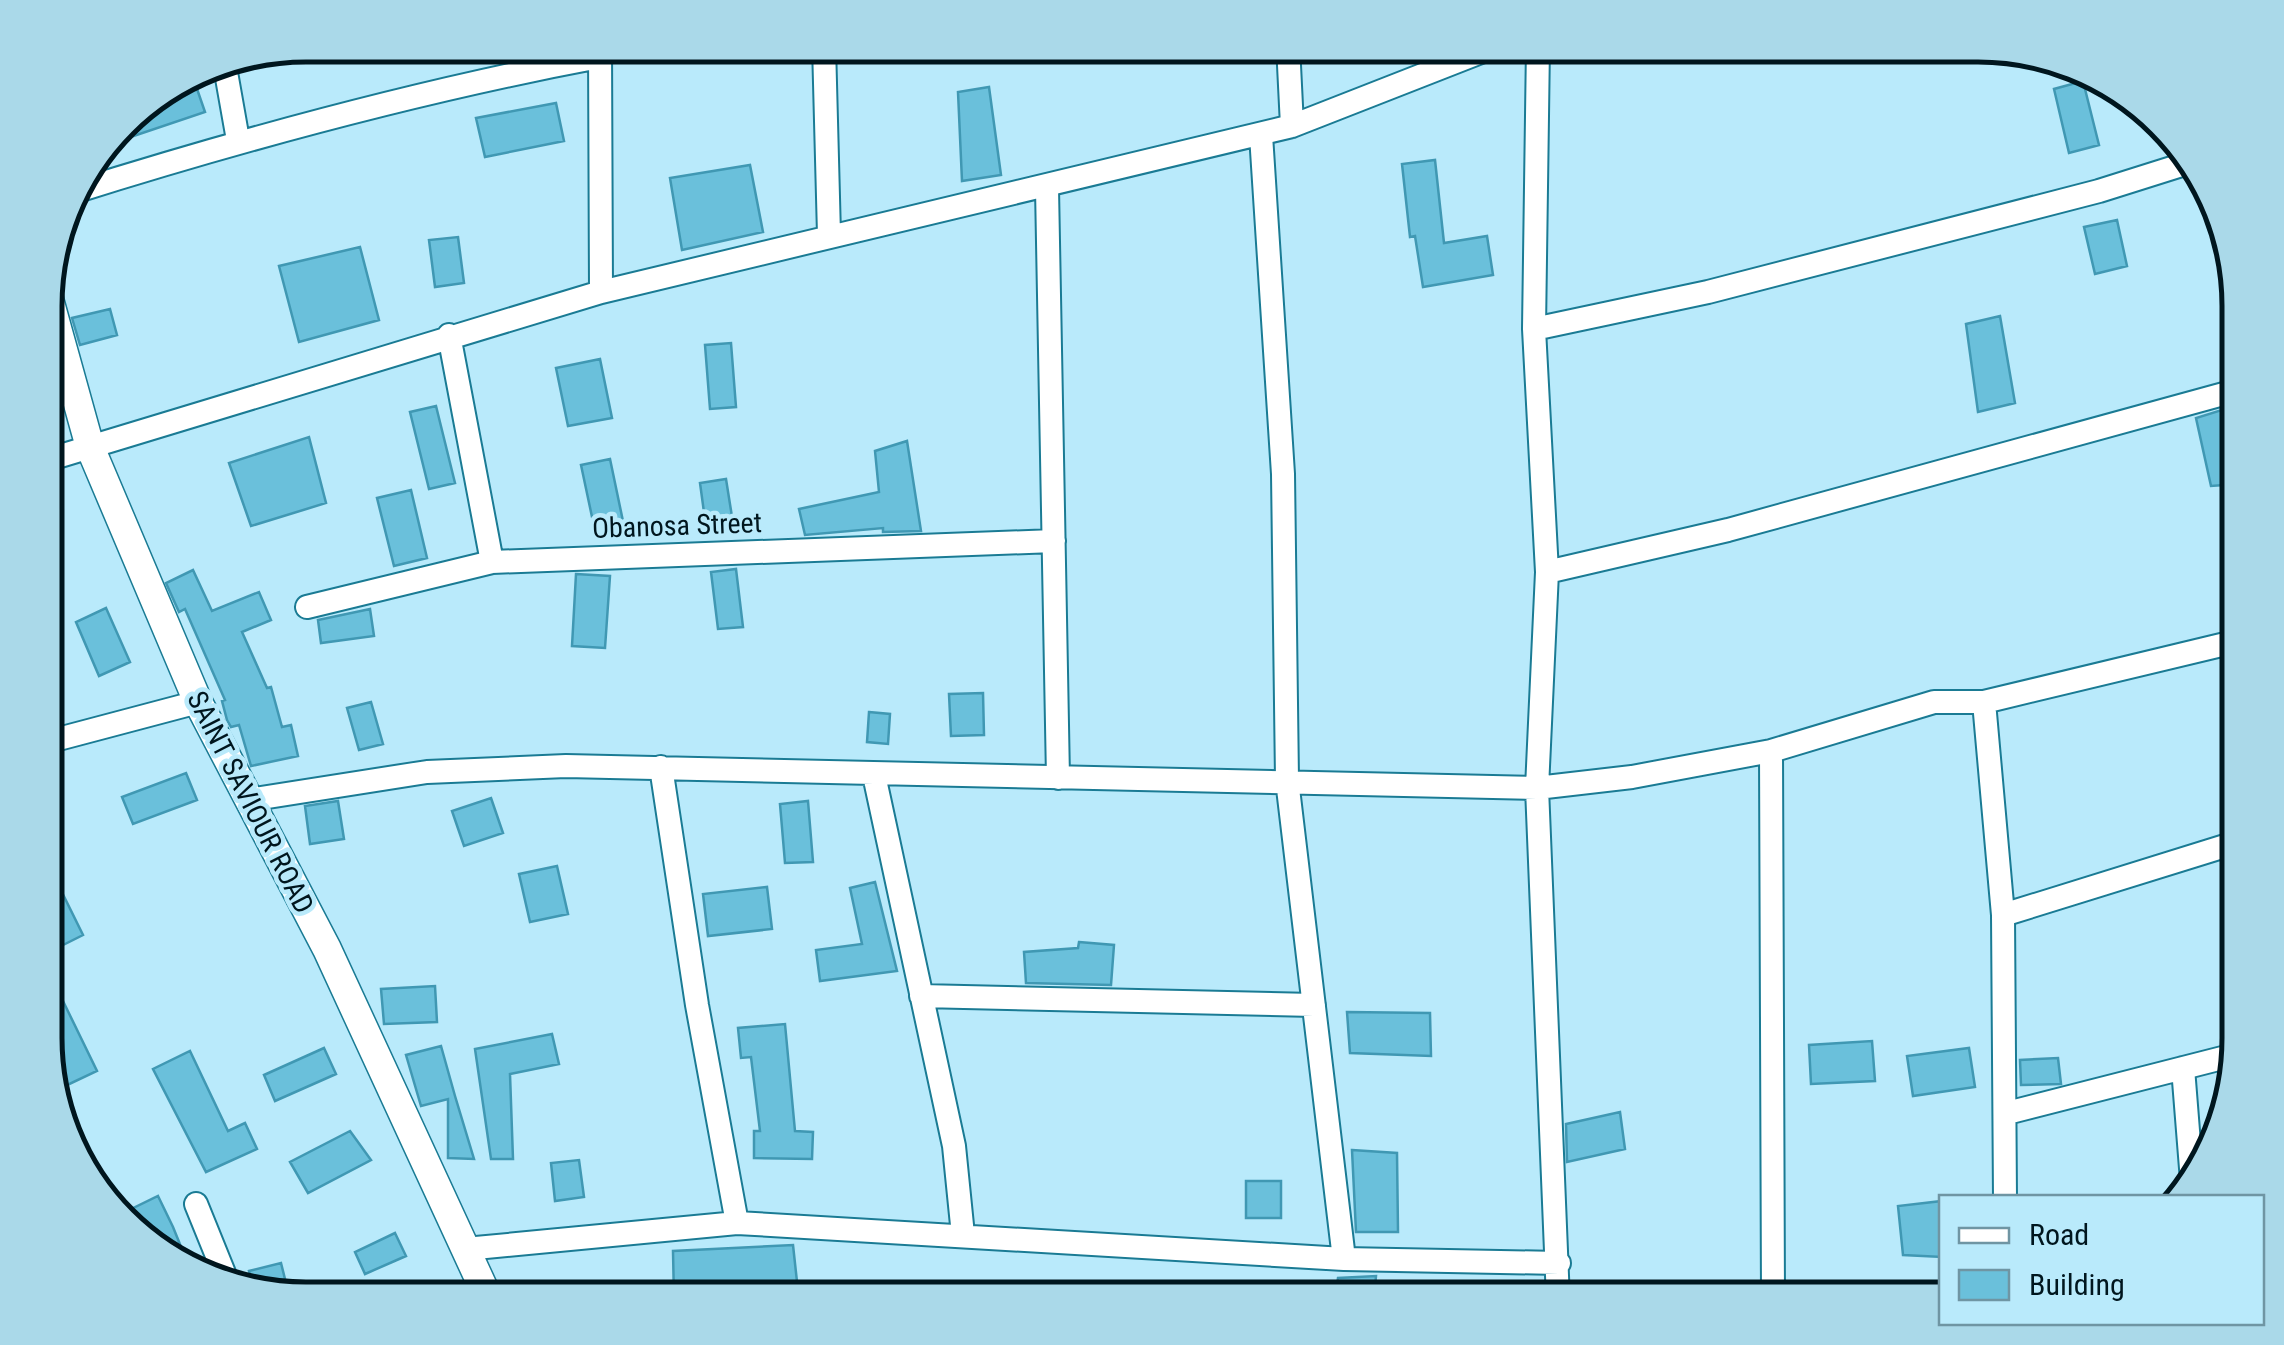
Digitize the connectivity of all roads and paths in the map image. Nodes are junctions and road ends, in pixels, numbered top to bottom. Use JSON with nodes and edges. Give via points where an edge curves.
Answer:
{"nodes":[{"id":1,"x":1289,"y":62,"type":"edge"},
{"id":2,"x":1455,"y":62,"type":"edge"},
{"id":3,"x":1538,"y":62,"type":"edge"},
{"id":4,"x":546,"y":63,"type":"edge"},
{"id":5,"x":599,"y":63,"type":"edge"},
{"id":6,"x":824,"y":63,"type":"edge"},
{"id":7,"x":227,"y":76,"type":"edge"},
{"id":8,"x":1292,"y":126,"type":"junction"},
{"id":9,"x":1260,"y":135,"type":"junction"},
{"id":10,"x":238,"y":140,"type":"junction"},
{"id":11,"x":2177,"y":167,"type":"edge"},
{"id":12,"x":94,"y":186,"type":"edge"},
{"id":13,"x":1047,"y":188,"type":"junction"},
{"id":14,"x":828,"y":236,"type":"junction"},
{"id":15,"x":601,"y":292,"type":"junction"},
{"id":16,"x":1534,"y":329,"type":"junction"},
{"id":17,"x":449,"y":336,"type":"junction"},
{"id":18,"x":62,"y":346,"type":"edge"},
{"id":19,"x":2221,"y":395,"type":"edge"},
{"id":20,"x":90,"y":447,"type":"junction"},
{"id":21,"x":62,"y":455,"type":"edge"},
{"id":22,"x":1054,"y":542,"type":"junction"},
{"id":23,"x":492,"y":562,"type":"junction"},
{"id":24,"x":1547,"y":572,"type":"junction"},
{"id":25,"x":307,"y":607,"type":"dead end"},
{"id":26,"x":2221,"y":644,"type":"edge"},
{"id":27,"x":198,"y":702,"type":"junction"},
{"id":28,"x":1984,"y":702,"type":"junction"},
{"id":29,"x":62,"y":738,"type":"edge"},
{"id":30,"x":1771,"y":751,"type":"junction"},
{"id":31,"x":661,"y":767,"type":"junction"},
{"id":32,"x":874,"y":775,"type":"junction"},
{"id":33,"x":1058,"y":778,"type":"junction"},
{"id":34,"x":1287,"y":780,"type":"junction"},
{"id":35,"x":1536,"y":788,"type":"junction"},
{"id":36,"x":248,"y":800,"type":"junction"},
{"id":37,"x":2221,"y":847,"type":"edge"},
{"id":38,"x":2004,"y":915,"type":"junction"},
{"id":39,"x":921,"y":996,"type":"junction"},
{"id":40,"x":1314,"y":1005,"type":"junction"},
{"id":41,"x":2220,"y":1058,"type":"edge"},
{"id":42,"x":2183,"y":1068,"type":"junction"},
{"id":43,"x":2006,"y":1113,"type":"junction"},
{"id":44,"x":2190,"y":1158,"type":"edge"},
{"id":45,"x":2005,"y":1195,"type":"edge"},
{"id":46,"x":196,"y":1204,"type":"dead end"},
{"id":47,"x":737,"y":1223,"type":"junction"},
{"id":48,"x":963,"y":1235,"type":"junction"},
{"id":49,"x":464,"y":1249,"type":"junction"},
{"id":50,"x":1344,"y":1259,"type":"junction"},
{"id":51,"x":1559,"y":1262,"type":"junction"},
{"id":52,"x":221,"y":1267,"type":"edge"},
{"id":53,"x":480,"y":1282,"type":"edge"},
{"id":54,"x":1558,"y":1282,"type":"edge"},
{"id":55,"x":1774,"y":1282,"type":"edge"}],
"edges":[{"from":1,"to":8,"type":"street"},
{"from":2,"to":8,"type":"street"},
{"from":3,"to":16,"type":"street"},
{"from":4,"to":10,"type":"street"},
{"from":5,"to":15,"type":"street"},
{"from":6,"to":14,"type":"street"},
{"from":7,"to":10,"type":"street"},
{"from":8,"to":9,"type":"street"},
{"from":9,"to":13,"type":"street"},
{"from":9,"to":34,"type":"street","via":[[1284,474]]},
{"from":10,"to":12,"type":"street"},
{"from":11,"to":16,"type":"street","via":[[1708,292]]},
{"from":13,"to":14,"type":"street"},
{"from":13,"to":22,"type":"street"},
{"from":14,"to":15,"type":"street"},
{"from":15,"to":17,"type":"street"},
{"from":16,"to":24,"type":"street"},
{"from":17,"to":20,"type":"street"},
{"from":17,"to":23,"type":"street"},
{"from":18,"to":20,"type":"street","name":"SAINT SAVIOUR ROAD"},
{"from":19,"to":24,"type":"street","via":[[1728,530]]},
{"from":20,"to":21,"type":"street"},
{"from":20,"to":27,"type":"street","name":"SAINT SAVIOUR ROAD"},
{"from":22,"to":23,"type":"street","name":"Obanosa Street"},
{"from":22,"to":33,"type":"street"},
{"from":23,"to":25,"type":"street","name":"Obanosa Street"},
{"from":24,"to":35,"type":"street"},
{"from":26,"to":28,"type":"street"},
{"from":27,"to":29,"type":"street"},
{"from":27,"to":36,"type":"street","name":"SAINT SAVIOUR ROAD"},
{"from":28,"to":30,"type":"street","via":[[1934,702]]},
{"from":28,"to":38,"type":"street"},
{"from":30,"to":35,"type":"street","via":[[1632,778]]},
{"from":30,"to":55,"type":"street"},
{"from":31,"to":32,"type":"street"},
{"from":31,"to":36,"type":"street","via":[[427,772]]},
{"from":31,"to":47,"type":"street"},
{"from":32,"to":33,"type":"street"},
{"from":32,"to":39,"type":"street"},
{"from":33,"to":34,"type":"street"},
{"from":34,"to":35,"type":"street"},
{"from":34,"to":40,"type":"street"},
{"from":35,"to":51,"type":"street"},
{"from":36,"to":49,"type":"street","name":"SAINT SAVIOUR ROAD","via":[[327,949]]},
{"from":37,"to":38,"type":"street"},
{"from":38,"to":43,"type":"street"},
{"from":39,"to":40,"type":"street"},
{"from":39,"to":48,"type":"street","via":[[954,1146]]},
{"from":40,"to":50,"type":"street"},
{"from":41,"to":42,"type":"street"},
{"from":42,"to":43,"type":"street"},
{"from":42,"to":44,"type":"street"},
{"from":43,"to":45,"type":"street"},
{"from":46,"to":52,"type":"street"},
{"from":47,"to":48,"type":"street"},
{"from":47,"to":49,"type":"street"},
{"from":48,"to":50,"type":"street"},
{"from":49,"to":53,"type":"street","name":"SAINT SAVIOUR ROAD"},
{"from":50,"to":51,"type":"street"},
{"from":51,"to":54,"type":"street"}]}
